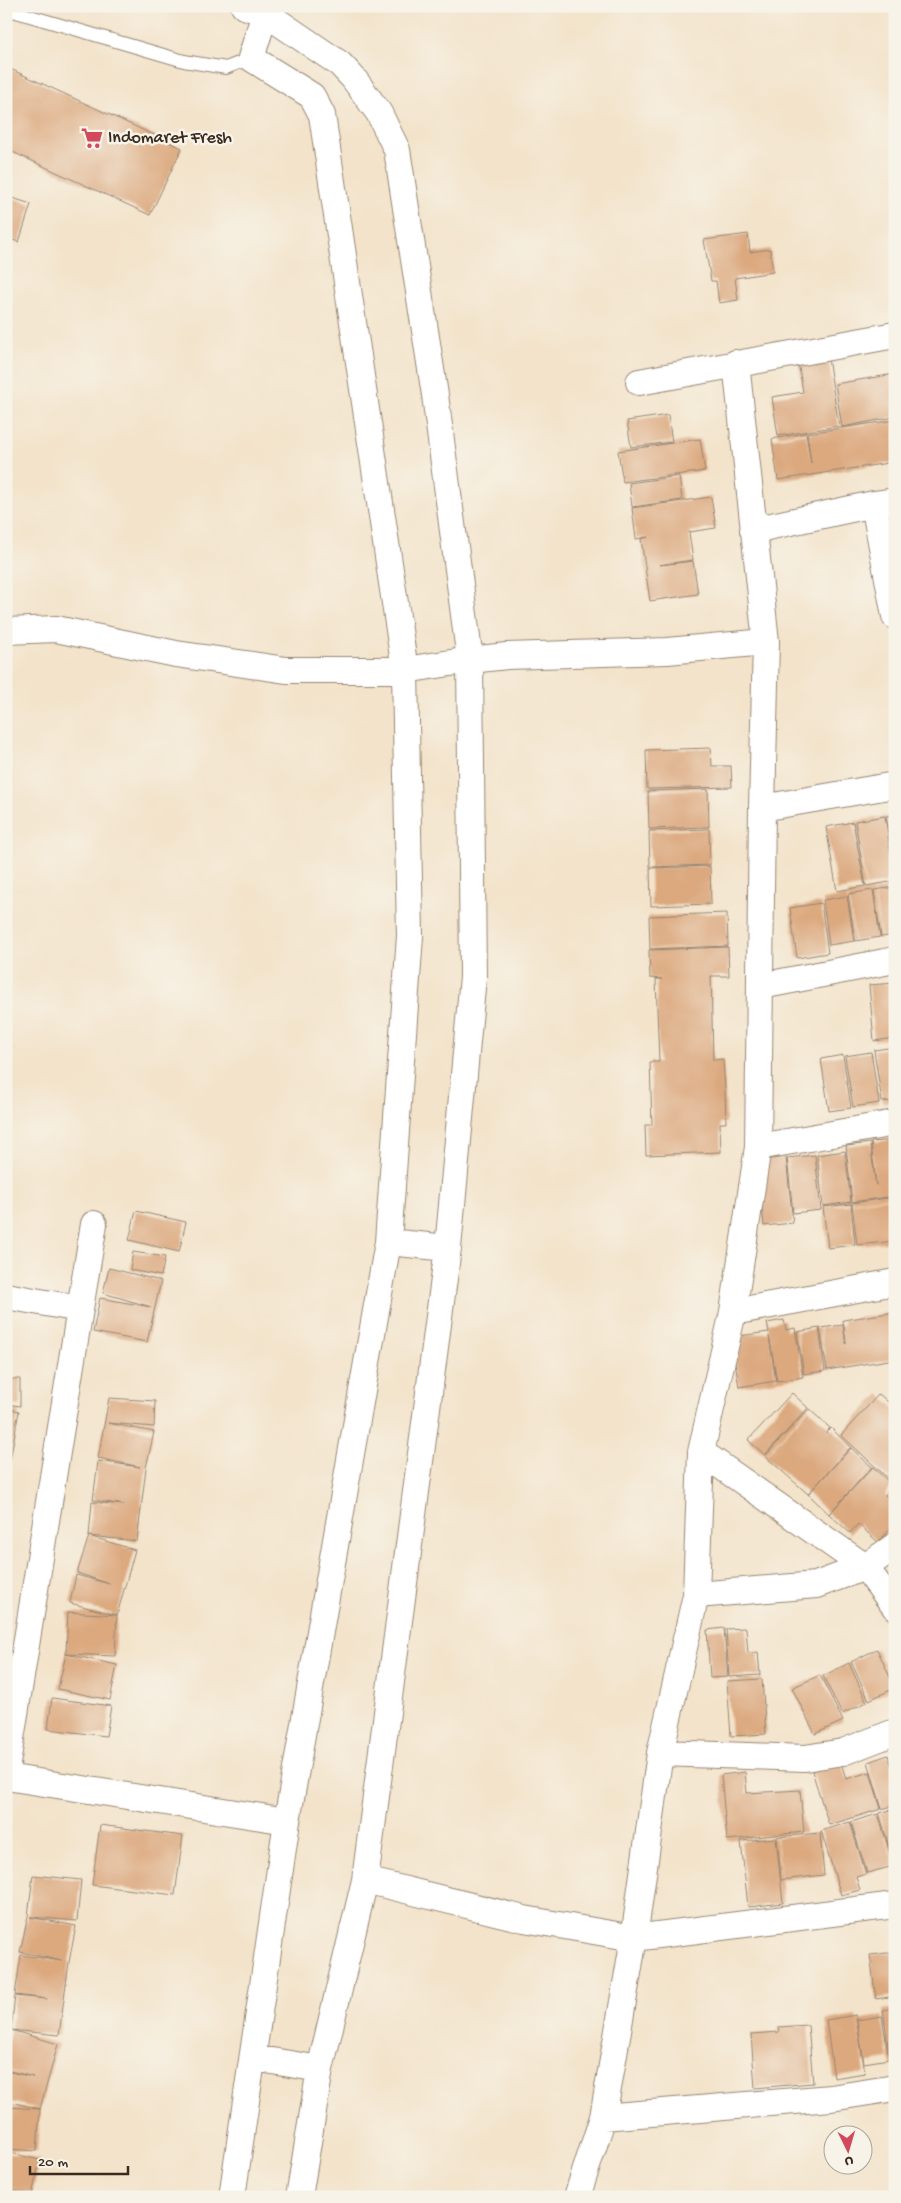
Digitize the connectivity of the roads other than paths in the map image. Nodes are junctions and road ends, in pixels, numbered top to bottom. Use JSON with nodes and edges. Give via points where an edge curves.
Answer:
{"nodes":[{"id":1,"x":259,"y":8,"type":"edge"},
{"id":2,"x":6,"y":9,"type":"edge"},
{"id":3,"x":251,"y":58,"type":"junction"},
{"id":4,"x":895,"y":335,"type":"edge"},
{"id":5,"x":736,"y":363,"type":"junction"},
{"id":6,"x":639,"y":382,"type":"dead end"},
{"id":7,"x":884,"y":502,"type":"edge"},
{"id":8,"x":753,"y":530,"type":"junction"},
{"id":9,"x":895,"y":616,"type":"edge"},
{"id":10,"x":6,"y":631,"type":"edge"},
{"id":11,"x":766,"y":642,"type":"junction"},
{"id":12,"x":470,"y":660,"type":"junction"},
{"id":13,"x":405,"y":670,"type":"junction"},
{"id":14,"x":895,"y":785,"type":"edge"},
{"id":15,"x":762,"y":808,"type":"junction"},
{"id":16,"x":895,"y":960,"type":"edge"},
{"id":17,"x":760,"y":986,"type":"junction"},
{"id":18,"x":895,"y":1124,"type":"edge"},
{"id":19,"x":758,"y":1147,"type":"junction"},
{"id":20,"x":94,"y":1224,"type":"dead end"},
{"id":21,"x":388,"y":1242,"type":"junction"},
{"id":22,"x":448,"y":1248,"type":"junction"},
{"id":23,"x":895,"y":1282,"type":"edge"},
{"id":24,"x":6,"y":1296,"type":"edge"},
{"id":25,"x":80,"y":1309,"type":"junction"},
{"id":26,"x":733,"y":1312,"type":"junction"},
{"id":27,"x":702,"y":1452,"type":"junction"},
{"id":28,"x":895,"y":1546,"type":"edge"},
{"id":29,"x":865,"y":1567,"type":"junction"},
{"id":30,"x":696,"y":1595,"type":"junction"},
{"id":31,"x":895,"y":1607,"type":"edge"},
{"id":32,"x":895,"y":1732,"type":"edge"},
{"id":33,"x":660,"y":1753,"type":"junction"},
{"id":34,"x":6,"y":1770,"type":"edge"},
{"id":35,"x":6,"y":1777,"type":"edge"},
{"id":36,"x":287,"y":1821,"type":"junction"},
{"id":37,"x":365,"y":1880,"type":"junction"},
{"id":38,"x":895,"y":1905,"type":"edge"},
{"id":39,"x":634,"y":1938,"type":"junction"},
{"id":40,"x":254,"y":2058,"type":"junction"},
{"id":41,"x":320,"y":2069,"type":"junction"},
{"id":42,"x":895,"y":2088,"type":"edge"},
{"id":43,"x":603,"y":2117,"type":"junction"},
{"id":44,"x":232,"y":2197,"type":"edge"},
{"id":45,"x":299,"y":2197,"type":"edge"},
{"id":46,"x":577,"y":2197,"type":"edge"}],
"edges":[{"from":1,"to":3,"type":"street"},
{"from":1,"to":12,"type":"street","via":[[340,64],[379,113],[397,150],[435,395]]},
{"from":2,"to":3,"type":"lane","via":[[184,61],[226,68]]},
{"from":3,"to":13,"type":"street","via":[[312,96],[322,114]]},
{"from":4,"to":5,"type":"street"},
{"from":5,"to":6,"type":"street"},
{"from":5,"to":8,"type":"street"},
{"from":7,"to":8,"type":"street"},
{"from":7,"to":9,"type":"street"},
{"from":8,"to":11,"type":"street"},
{"from":10,"to":13,"type":"street","via":[[56,629],[176,654],[286,670]]},
{"from":11,"to":12,"type":"street"},
{"from":11,"to":15,"type":"street"},
{"from":12,"to":13,"type":"street"},
{"from":12,"to":22,"type":"street","via":[[473,976]]},
{"from":13,"to":21,"type":"street","via":[[410,936]]},
{"from":14,"to":15,"type":"street"},
{"from":15,"to":17,"type":"street"},
{"from":16,"to":17,"type":"street"},
{"from":17,"to":19,"type":"street"},
{"from":18,"to":19,"type":"street"},
{"from":19,"to":26,"type":"street"},
{"from":20,"to":25,"type":"street"},
{"from":21,"to":22,"type":"street"},
{"from":21,"to":36,"type":"street"},
{"from":22,"to":37,"type":"street"},
{"from":23,"to":26,"type":"street"},
{"from":24,"to":25,"type":"street"},
{"from":25,"to":34,"type":"street"},
{"from":26,"to":27,"type":"street"},
{"from":27,"to":29,"type":"street"},
{"from":27,"to":30,"type":"street"},
{"from":28,"to":29,"type":"street"},
{"from":29,"to":30,"type":"street","via":[[816,1585]]},
{"from":29,"to":31,"type":"street"},
{"from":30,"to":33,"type":"street"},
{"from":32,"to":33,"type":"street","via":[[843,1752],[805,1758]]},
{"from":33,"to":39,"type":"street"},
{"from":35,"to":36,"type":"street"},
{"from":36,"to":40,"type":"street"},
{"from":37,"to":39,"type":"street","via":[[524,1919]]},
{"from":37,"to":41,"type":"street"},
{"from":38,"to":39,"type":"street"},
{"from":39,"to":43,"type":"street"},
{"from":40,"to":41,"type":"street"},
{"from":40,"to":44,"type":"street"},
{"from":41,"to":45,"type":"street"},
{"from":42,"to":43,"type":"street","via":[[831,2098]]},
{"from":43,"to":46,"type":"street"}]}
